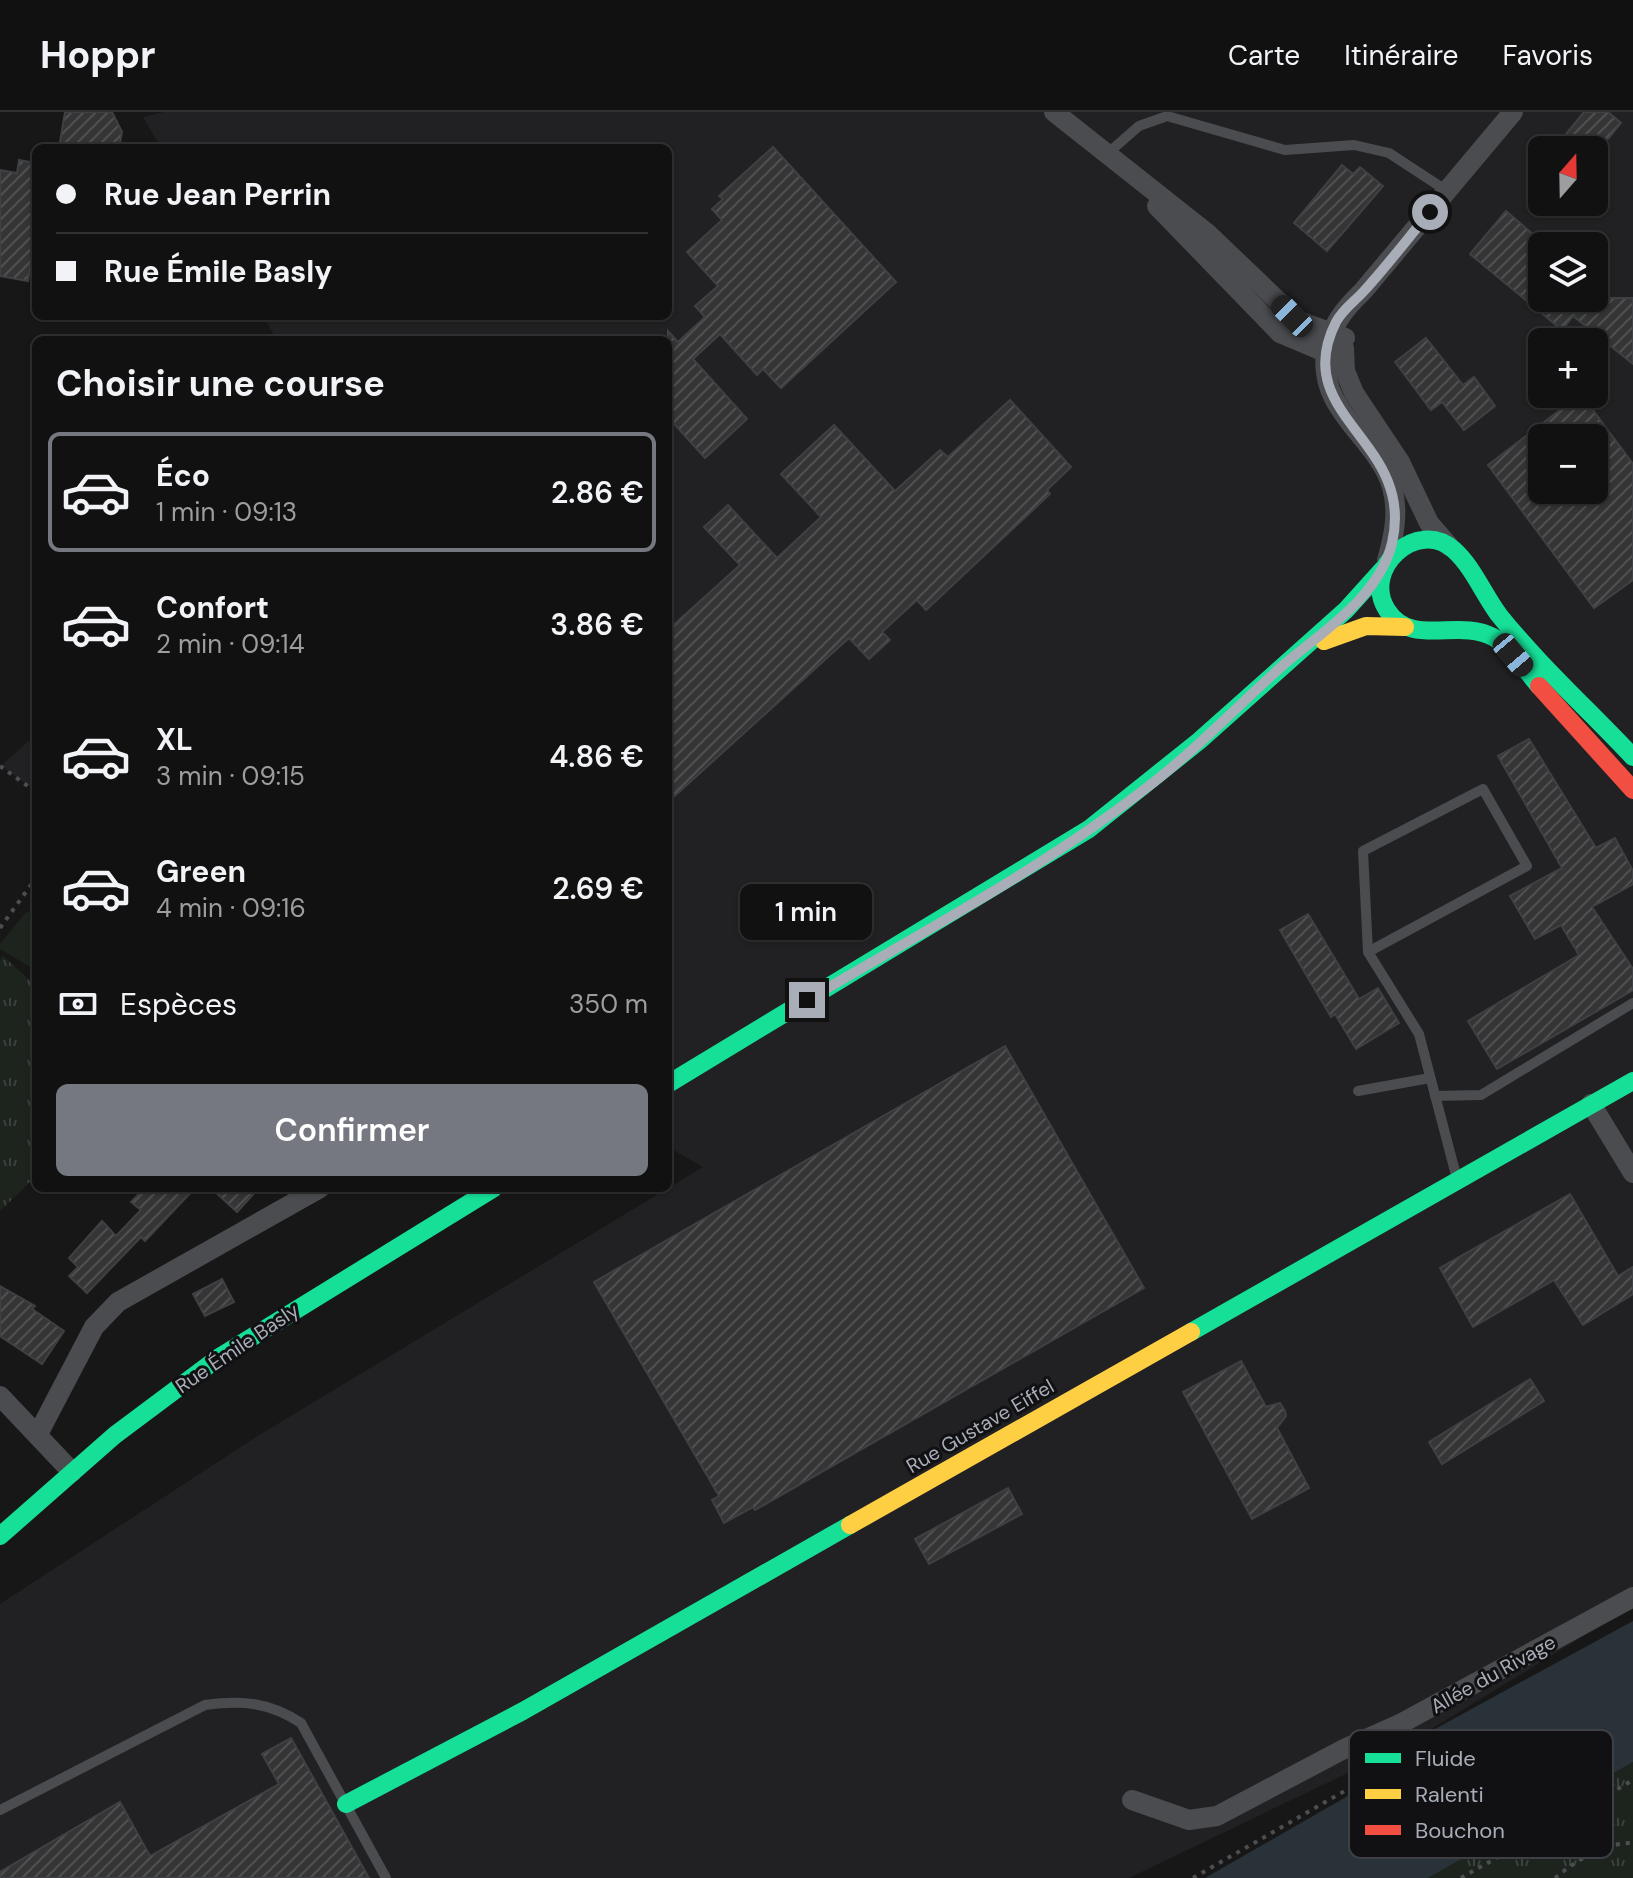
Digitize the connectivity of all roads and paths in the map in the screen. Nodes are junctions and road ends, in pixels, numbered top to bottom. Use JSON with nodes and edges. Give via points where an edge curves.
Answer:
{"nodes":[{"id":1,"x":1054,"y":112,"type":"edge"},
{"id":2,"x":1513,"y":112,"type":"edge"},
{"id":3,"x":1106,"y":156,"type":"junction"},
{"id":4,"x":1447,"y":191,"type":"junction"},
{"id":5,"x":1336,"y":347,"type":"junction"},
{"id":6,"x":1449,"y":546,"type":"junction"},
{"id":7,"x":1385,"y":564,"type":"junction"},
{"id":8,"x":1471,"y":577,"type":"junction"},
{"id":9,"x":1405,"y":627,"type":"junction"},
{"id":10,"x":1446,"y":627,"type":"junction"},
{"id":11,"x":1291,"y":658,"type":"junction"},
{"id":12,"x":1633,"y":757,"type":"edge"},
{"id":13,"x":0,"y":766,"type":"edge"},
{"id":14,"x":32,"y":789,"type":"edge"},
{"id":15,"x":1633,"y":790,"type":"edge"},
{"id":16,"x":32,"y":884,"type":"edge"},
{"id":17,"x":0,"y":928,"type":"edge"},
{"id":18,"x":1368,"y":952,"type":"junction"},
{"id":19,"x":1633,"y":1003,"type":"edge"},
{"id":20,"x":1430,"y":1078,"type":"junction"},
{"id":21,"x":1633,"y":1081,"type":"edge"},
{"id":22,"x":672,"y":1082,"type":"edge"},
{"id":23,"x":1358,"y":1091,"type":"dead end"},
{"id":24,"x":1435,"y":1096,"type":"junction"},
{"id":25,"x":1591,"y":1104,"type":"junction"},
{"id":26,"x":1633,"y":1173,"type":"edge"},
{"id":27,"x":1458,"y":1180,"type":"junction"},
{"id":28,"x":313,"y":1192,"type":"edge"},
{"id":29,"x":487,"y":1192,"type":"edge"},
{"id":30,"x":0,"y":1396,"type":"edge"},
{"id":31,"x":38,"y":1434,"type":"junction"},
{"id":32,"x":72,"y":1472,"type":"junction"},
{"id":33,"x":0,"y":1536,"type":"edge"},
{"id":34,"x":1633,"y":1597,"type":"edge"},
{"id":35,"x":1400,"y":1724,"type":"junction"},
{"id":36,"x":1387,"y":1730,"type":"edge"},
{"id":37,"x":1397,"y":1730,"type":"edge"},
{"id":38,"x":1349,"y":1747,"type":"edge"},
{"id":39,"x":1633,"y":1780,"type":"edge"},
{"id":40,"x":1349,"y":1788,"type":"edge"},
{"id":41,"x":1613,"y":1791,"type":"edge"},
{"id":42,"x":1132,"y":1800,"type":"dead end"},
{"id":43,"x":346,"y":1804,"type":"junction"},
{"id":44,"x":0,"y":1810,"type":"edge"},
{"id":45,"x":1633,"y":1843,"type":"edge"},
{"id":46,"x":1613,"y":1846,"type":"edge"},
{"id":47,"x":1496,"y":1858,"type":"edge"},
{"id":48,"x":1579,"y":1858,"type":"edge"},
{"id":49,"x":386,"y":1878,"type":"edge"},
{"id":50,"x":1193,"y":1878,"type":"edge"},
{"id":51,"x":1461,"y":1878,"type":"edge"},
{"id":52,"x":1555,"y":1878,"type":"edge"}],
"edges":[{"from":1,"to":3,"type":"street"},
{"from":2,"to":4,"type":"street"},
{"from":3,"to":4,"type":"lane","via":[[1139,126],[1167,116],[1285,150],[1354,145],[1389,153]]},
{"from":3,"to":5,"type":"street","via":[[1207,233],[1292,316]]},
{"from":4,"to":5,"type":"street","via":[[1363,291]]},
{"from":5,"to":6,"type":"street","via":[[1354,393],[1400,462],[1429,523]]},
{"from":5,"to":7,"type":"street","via":[[1326,379],[1333,399],[1380,461],[1392,488],[1395,525]]},
{"from":6,"to":7,"type":"street","via":[[1431,540],[1412,542]]},
{"from":6,"to":8,"type":"street"},
{"from":7,"to":9,"type":"street","via":[[1380,587],[1384,605]]},
{"from":7,"to":11,"type":"street","via":[[1349,609]]},
{"from":8,"to":10,"type":"street","via":[[1467,606]]},
{"from":8,"to":12,"type":"street","via":[[1500,616]]},
{"from":9,"to":10,"type":"street","via":[[1423,632]]},
{"from":9,"to":11,"type":"street","via":[[1356,628]]},
{"from":10,"to":15,"type":"street","via":[[1468,627],[1496,638]]},
{"from":11,"to":22,"type":"street","via":[[1188,755],[1087,832]]},
{"from":13,"to":14,"type":"path"},
{"from":16,"to":17,"type":"path"},
{"from":18,"to":18,"type":"lane","via":[[1527,866],[1483,789],[1363,851]]},
{"from":18,"to":20,"type":"lane","via":[[1419,1034]]},
{"from":19,"to":24,"type":"lane","via":[[1481,1095]]},
{"from":20,"to":23,"type":"lane"},
{"from":20,"to":24,"type":"lane"},
{"from":21,"to":25,"type":"street","name":"Rue Gustave Eiffel"},
{"from":24,"to":27,"type":"lane"},
{"from":25,"to":26,"type":"street"},
{"from":25,"to":27,"type":"street","name":"Rue Gustave Eiffel"},
{"from":27,"to":43,"type":"street","name":"Rue Gustave Eiffel","via":[[523,1711]]},
{"from":28,"to":31,"type":"street","via":[[118,1302],[94,1327]]},
{"from":29,"to":32,"type":"street","name":"Rue Émile Basly","via":[[242,1342]]},
{"from":30,"to":31,"type":"street"},
{"from":31,"to":32,"type":"street"},
{"from":32,"to":33,"type":"street","name":"Rue Émile Basly"},
{"from":34,"to":35,"type":"street","name":"Allée du Rivage"},
{"from":35,"to":36,"type":"street","name":"Allée du Rivage"},
{"from":35,"to":37,"type":"path"},
{"from":38,"to":42,"type":"street","name":"Allée du Rivage","via":[[1203,1820],[1173,1816]]},
{"from":39,"to":41,"type":"path"},
{"from":40,"to":50,"type":"path"},
{"from":43,"to":44,"type":"lane","via":[[301,1723],[277,1707],[239,1701],[205,1705]]},
{"from":43,"to":49,"type":"lane"},
{"from":45,"to":46,"type":"path"},
{"from":47,"to":51,"type":"path"},
{"from":48,"to":52,"type":"path"}]}
